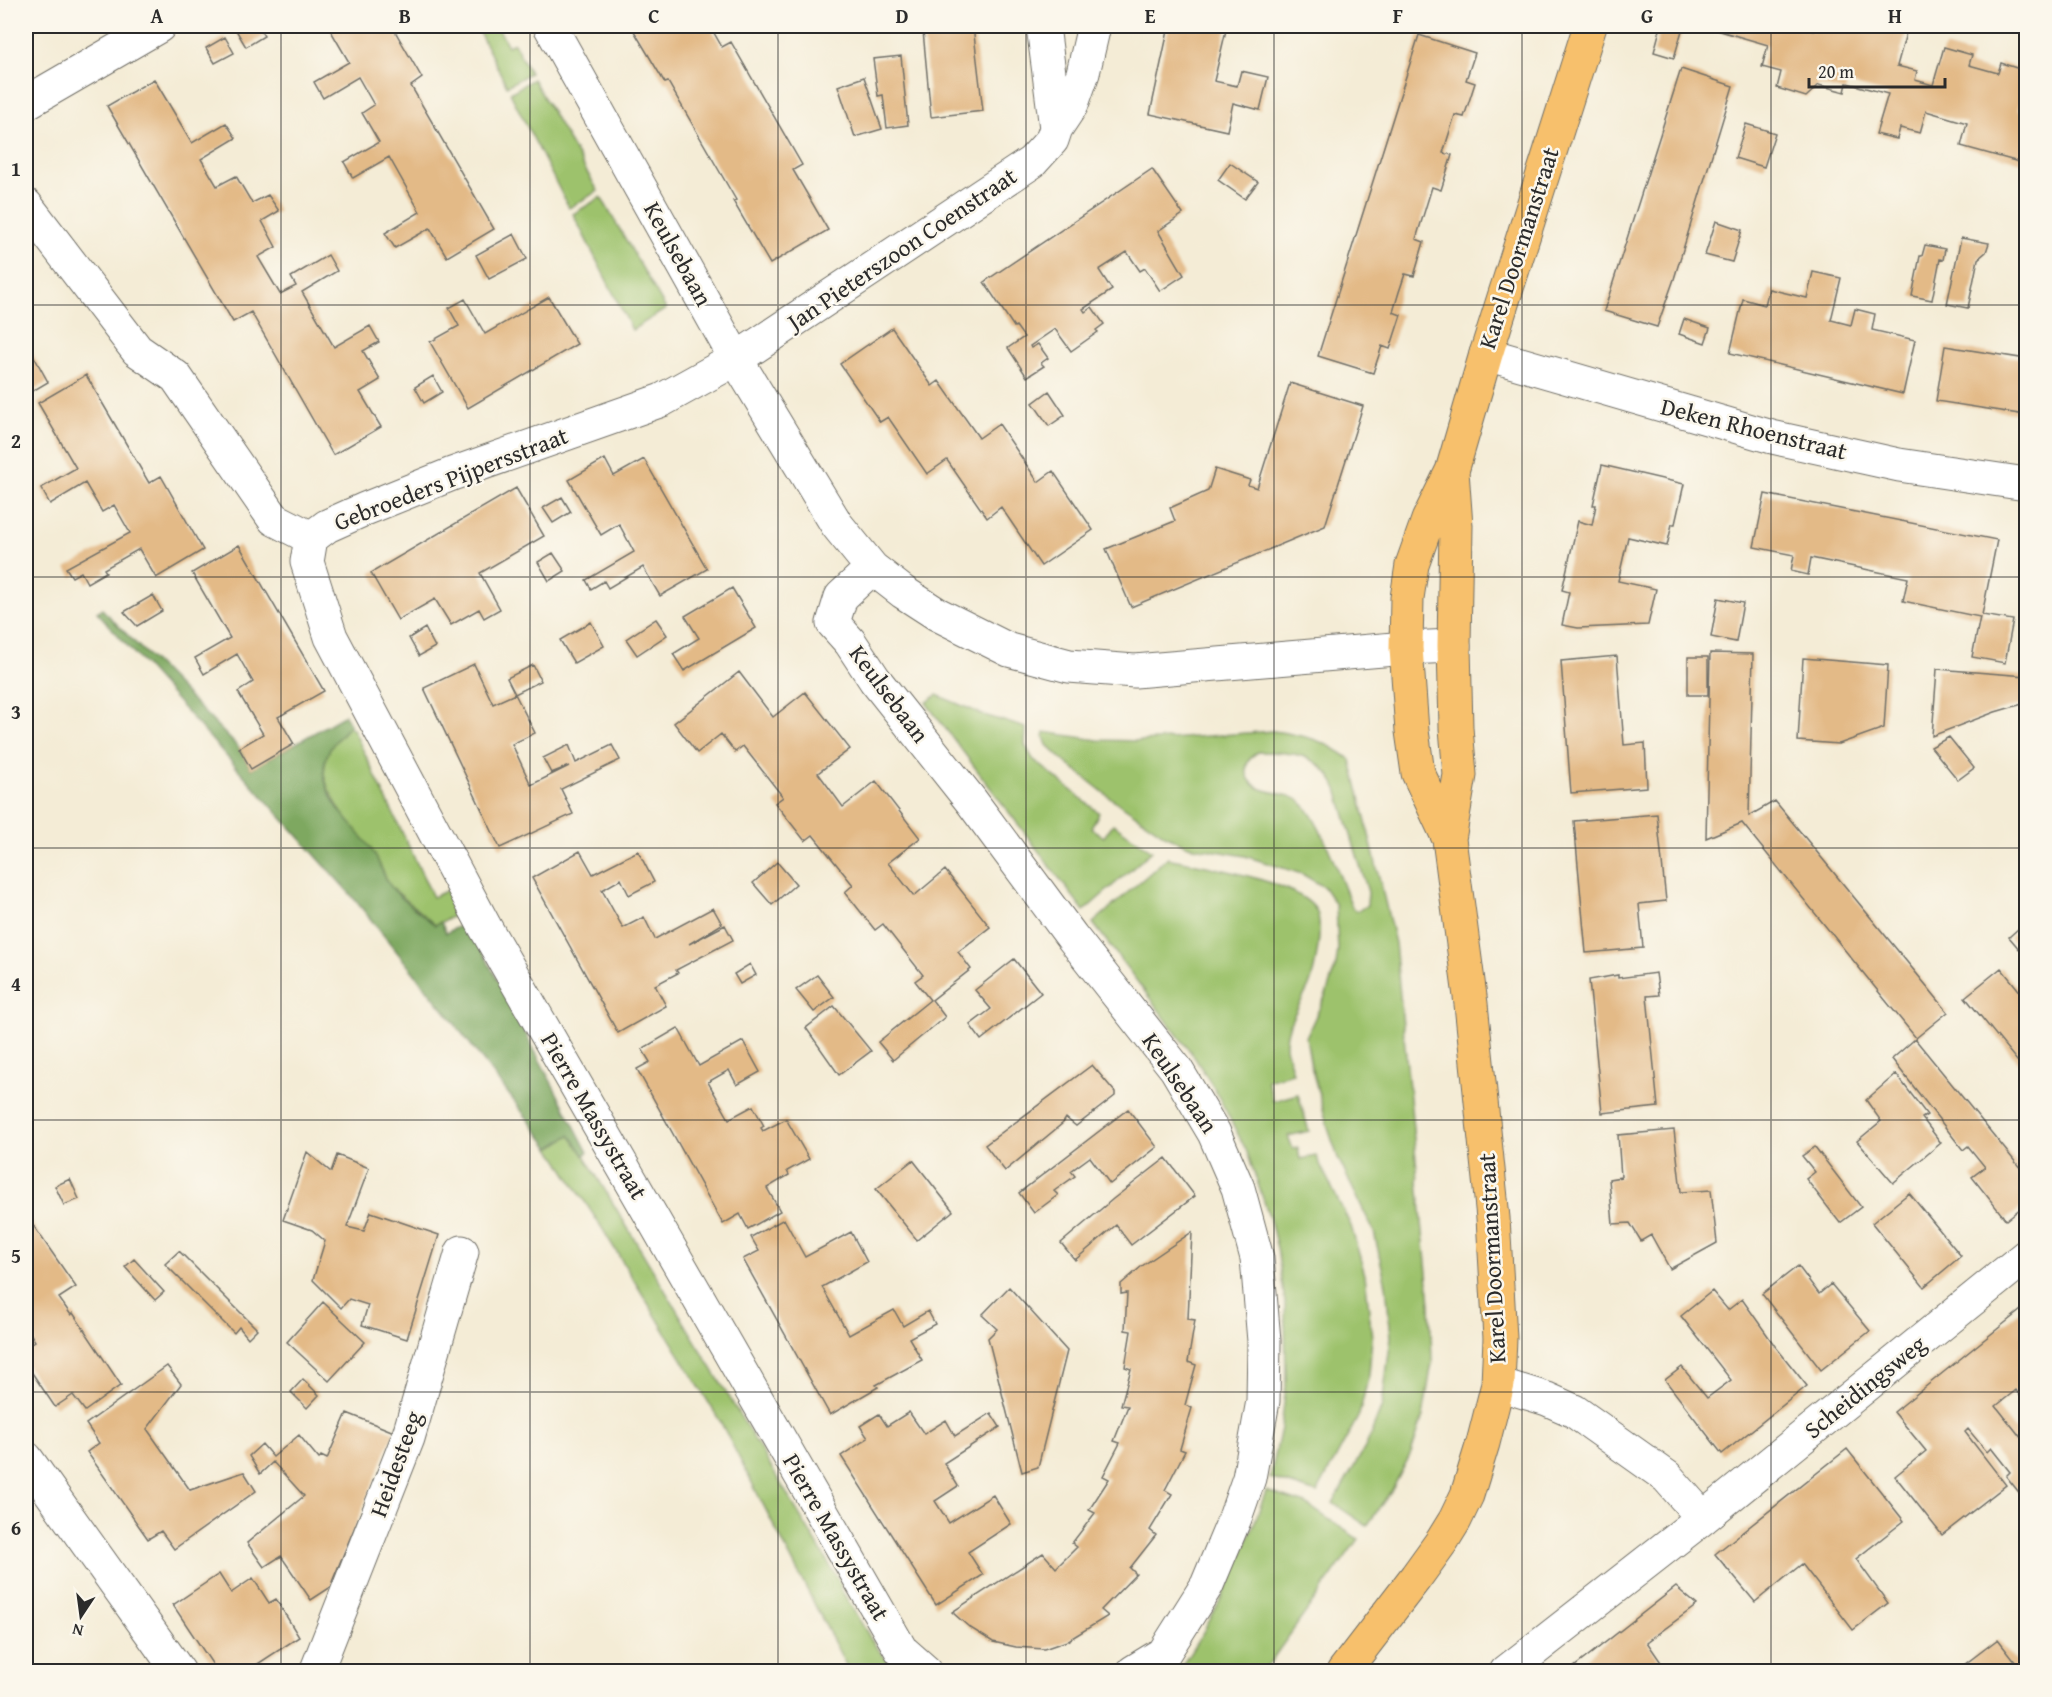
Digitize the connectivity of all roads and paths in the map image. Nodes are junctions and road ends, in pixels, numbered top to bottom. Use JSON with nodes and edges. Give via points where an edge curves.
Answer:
{"nodes":[{"id":1,"x":159,"y":26,"type":"edge"},
{"id":2,"x":550,"y":26,"type":"edge"},
{"id":3,"x":1042,"y":26,"type":"edge"},
{"id":4,"x":1094,"y":26,"type":"edge"},
{"id":5,"x":1590,"y":26,"type":"edge"},
{"id":6,"x":26,"y":103,"type":"edge"},
{"id":7,"x":1056,"y":128,"type":"junction"},
{"id":8,"x":26,"y":205,"type":"edge"},
{"id":9,"x":1486,"y":354,"type":"junction"},
{"id":10,"x":736,"y":359,"type":"junction"},
{"id":11,"x":1452,"y":471,"type":"junction"},
{"id":12,"x":2026,"y":484,"type":"edge"},
{"id":13,"x":311,"y":538,"type":"junction"},
{"id":14,"x":872,"y":568,"type":"junction"},
{"id":15,"x":1454,"y":646,"type":"junction"},
{"id":16,"x":1407,"y":648,"type":"junction"},
{"id":17,"x":1449,"y":839,"type":"junction"},
{"id":18,"x":462,"y":1252,"type":"dead end"},
{"id":19,"x":2026,"y":1256,"type":"edge"},
{"id":20,"x":1498,"y":1384,"type":"junction"},
{"id":21,"x":26,"y":1458,"type":"edge"},
{"id":22,"x":1703,"y":1518,"type":"junction"},
{"id":23,"x":179,"y":1671,"type":"edge"},
{"id":24,"x":316,"y":1671,"type":"edge"},
{"id":25,"x":926,"y":1671,"type":"edge"},
{"id":26,"x":1133,"y":1671,"type":"edge"},
{"id":27,"x":1343,"y":1671,"type":"edge"},
{"id":28,"x":1506,"y":1671,"type":"edge"}],
"edges":[{"from":1,"to":6,"type":"street"},
{"from":2,"to":10,"type":"street","name":"Keulsebaan"},
{"from":3,"to":7,"type":"street"},
{"from":4,"to":7,"type":"street","name":"Jan Pieterszoon Coenstraat","via":[[1072,104]]},
{"from":5,"to":9,"type":"main road","name":"Karel Doormanstraat"},
{"from":7,"to":10,"type":"street","name":"Jan Pieterszoon Coenstraat","via":[[1052,140],[1032,162]]},
{"from":8,"to":13,"type":"street","name":"Gebroeders Pijpersstraat","via":[[137,350],[176,377],[274,519]]},
{"from":9,"to":11,"type":"main road","name":"Karel Doormanstraat"},
{"from":9,"to":12,"type":"street","name":"Deken Rhoenstraat","via":[[1772,437],[1899,465]]},
{"from":10,"to":13,"type":"street","name":"Gebroeders Pijpersstraat","via":[[662,400],[452,474],[327,526]]},
{"from":10,"to":14,"type":"street","name":"Keulsebaan","via":[[837,525]]},
{"from":11,"to":15,"type":"main road","name":"Karel Doormanstraat","via":[[1456,526]]},
{"from":11,"to":16,"type":"main road","name":"Karel Doormanstraat","via":[[1412,565],[1407,598]]},
{"from":13,"to":25,"type":"street","name":"Pierre Massystraat","via":[[307,562],[331,637],[485,927],[902,1650]]},
{"from":14,"to":16,"type":"street","name":"Keulsebaan","via":[[937,614],[1009,650],[1069,666],[1135,671]]},
{"from":14,"to":26,"type":"street","name":"Keulsebaan","via":[[841,597],[833,623],[1176,1070],[1214,1133],[1238,1188],[1257,1258],[1264,1341],[1263,1401],[1249,1479],[1207,1585],[1164,1653]]},
{"from":15,"to":16,"type":"street","name":"Keulsebaan"},
{"from":15,"to":17,"type":"main road","name":"Karel Doormanstraat","via":[[1460,775]]},
{"from":16,"to":17,"type":"main road","name":"Karel Doormanstraat","via":[[1418,773]]},
{"from":17,"to":20,"type":"main road","name":"Karel Doormanstraat","via":[[1493,1218],[1500,1338]]},
{"from":18,"to":24,"type":"street","name":"Heidesteeg","via":[[408,1438]]},
{"from":19,"to":22,"type":"street","name":"Scheidingsweg"},
{"from":20,"to":22,"type":"street","via":[[1574,1411],[1667,1477]]},
{"from":20,"to":27,"type":"main road","name":"Karel Doormanstraat","via":[[1467,1495],[1455,1520]]},
{"from":21,"to":23,"type":"street"},
{"from":22,"to":28,"type":"street","name":"Scheidingsweg"}]}
